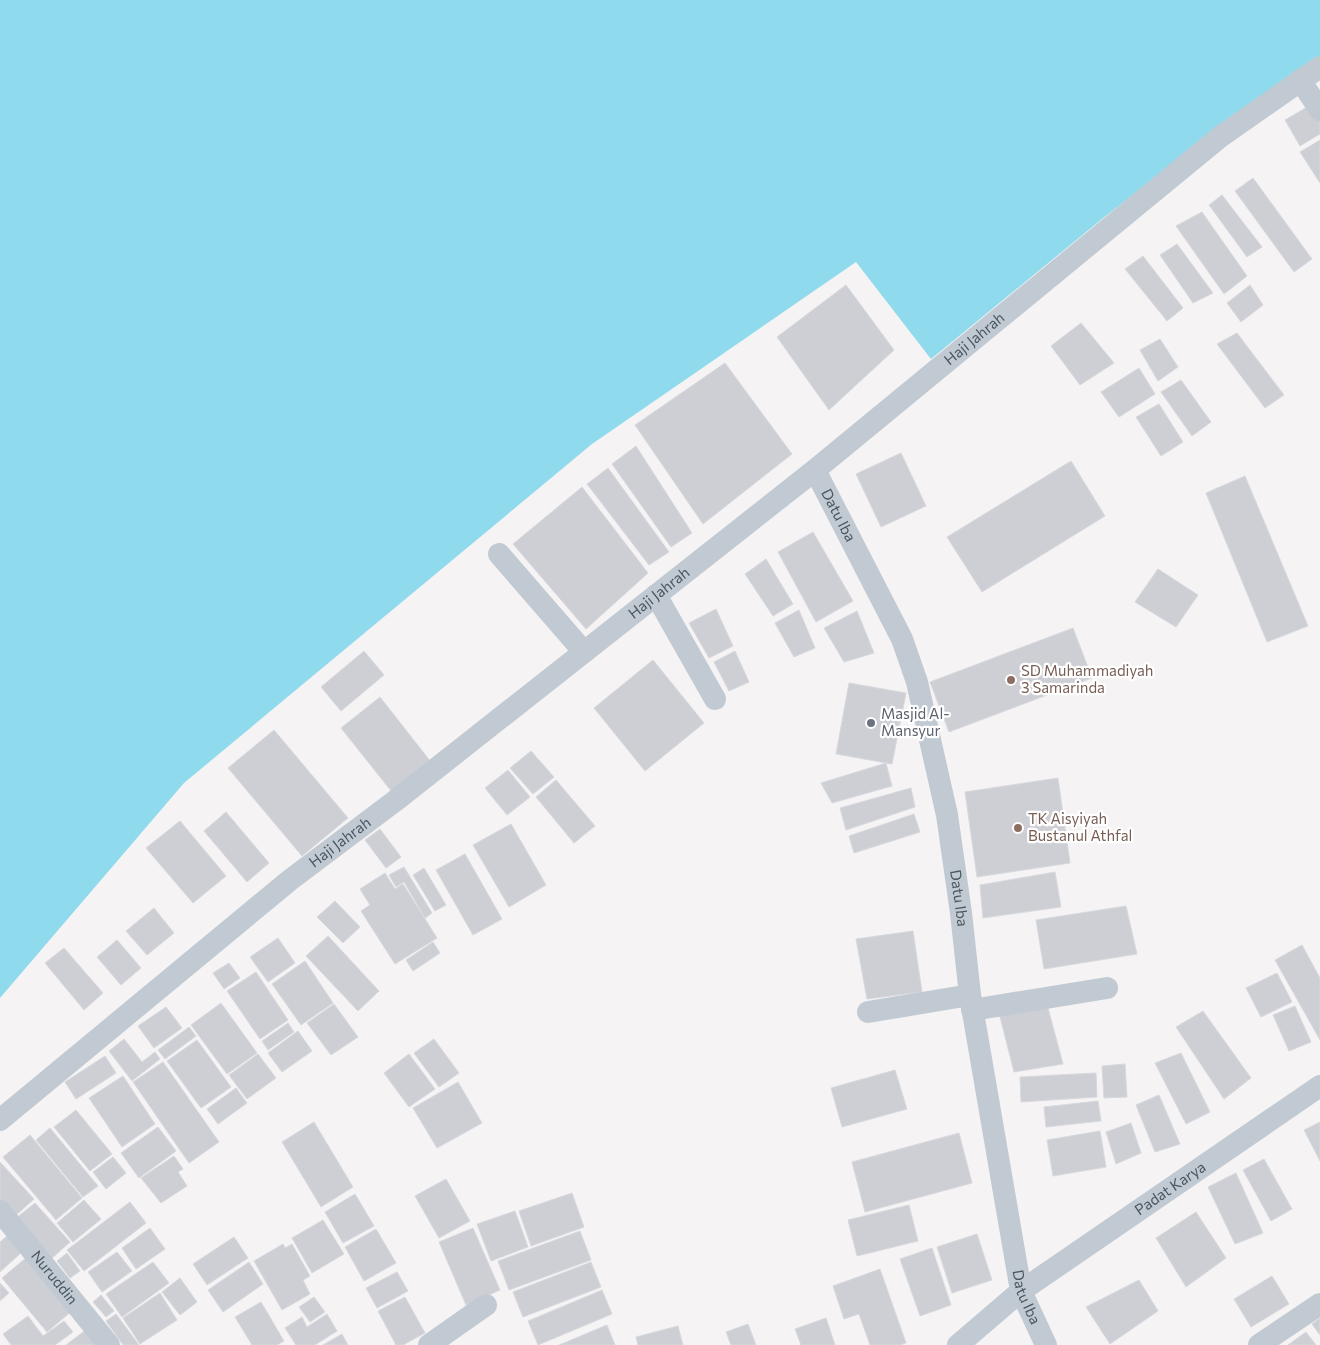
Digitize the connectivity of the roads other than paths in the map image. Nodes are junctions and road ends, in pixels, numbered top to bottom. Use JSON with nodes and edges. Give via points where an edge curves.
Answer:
{"nodes":[{"id":1,"x":1320,"y":67,"type":"edge"},
{"id":2,"x":1300,"y":80,"type":"junction"},
{"id":3,"x":1320,"y":110,"type":"edge"},
{"id":4,"x":815,"y":470,"type":"junction"},
{"id":5,"x":499,"y":554,"type":"dead end"},
{"id":6,"x":656,"y":595,"type":"junction"},
{"id":7,"x":584,"y":652,"type":"junction"},
{"id":8,"x":715,"y":699,"type":"dead end"},
{"id":9,"x":1107,"y":988,"type":"dead end"},
{"id":10,"x":971,"y":1002,"type":"junction"},
{"id":11,"x":868,"y":1012,"type":"dead end"},
{"id":12,"x":1320,"y":1086,"type":"edge"},
{"id":13,"x":0,"y":1120,"type":"edge"},
{"id":14,"x":0,"y":1211,"type":"edge"},
{"id":15,"x":1021,"y":1291,"type":"junction"},
{"id":16,"x":1320,"y":1304,"type":"edge"},
{"id":17,"x":486,"y":1305,"type":"dead end"},
{"id":18,"x":109,"y":1345,"type":"edge"},
{"id":19,"x":429,"y":1345,"type":"edge"},
{"id":20,"x":958,"y":1345,"type":"edge"},
{"id":21,"x":1046,"y":1345,"type":"edge"},
{"id":22,"x":1259,"y":1345,"type":"edge"}],
"edges":[{"from":1,"to":2,"type":"street","name":"Haji Jahrah"},
{"from":2,"to":3,"type":"street"},
{"from":2,"to":4,"type":"street","name":"Haji Jahrah","via":[[1220,137]]},
{"from":4,"to":6,"type":"street","name":"Haji Jahrah"},
{"from":4,"to":10,"type":"street","name":"Datu Iba","via":[[902,639],[917,682],[947,815]]},
{"from":5,"to":7,"type":"street"},
{"from":6,"to":7,"type":"street","name":"Haji Jahrah"},
{"from":6,"to":8,"type":"street"},
{"from":7,"to":13,"type":"street","name":"Haji Jahrah","via":[[290,880]]},
{"from":9,"to":10,"type":"street"},
{"from":10,"to":11,"type":"street"},
{"from":10,"to":15,"type":"street","name":"Datu Iba"},
{"from":12,"to":15,"type":"street","name":"Padat Karya"},
{"from":14,"to":18,"type":"street","name":"Nuruddin"},
{"from":15,"to":20,"type":"street","name":"Padat Karya"},
{"from":15,"to":21,"type":"street","name":"Datu Iba"},
{"from":16,"to":22,"type":"street"},
{"from":17,"to":19,"type":"street"}]}
